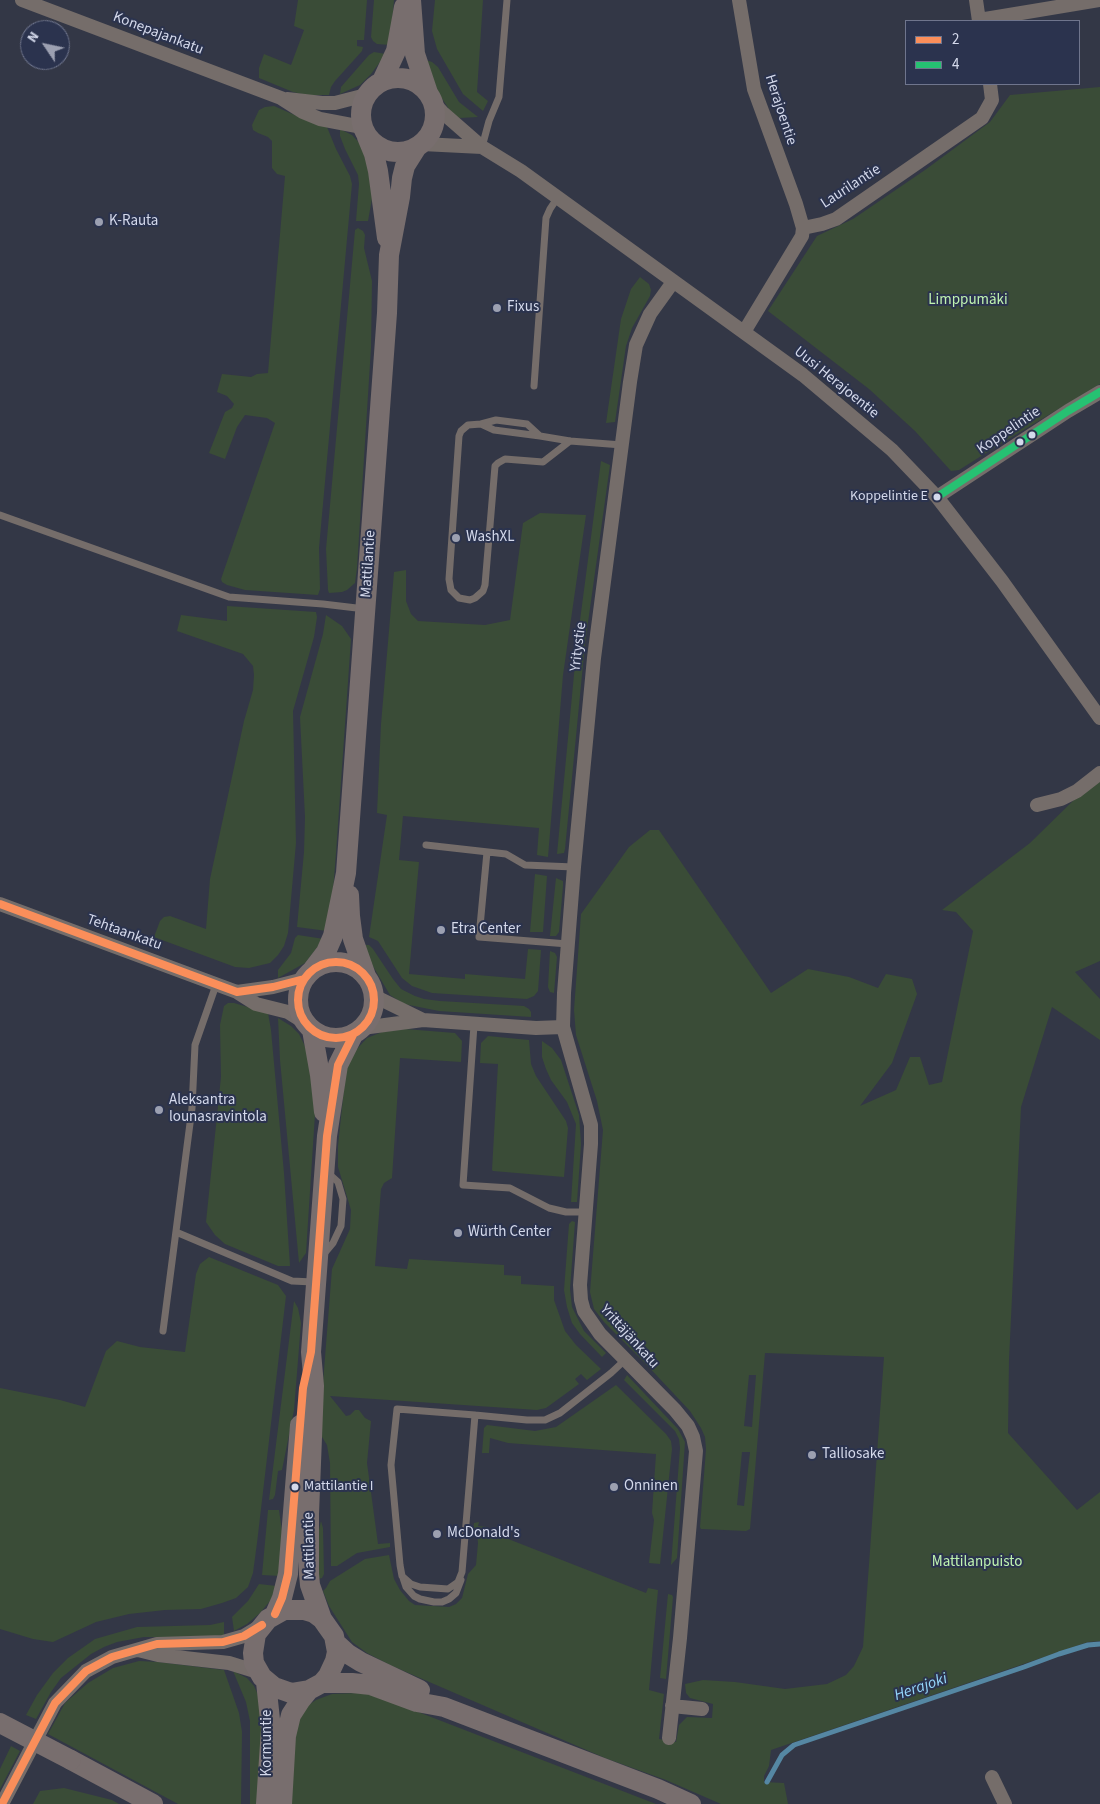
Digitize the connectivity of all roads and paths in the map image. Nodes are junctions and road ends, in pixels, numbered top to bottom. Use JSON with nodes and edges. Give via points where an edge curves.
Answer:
{"nodes":[{"id":1,"x":22,"y":0,"type":"edge"},
{"id":2,"x":406,"y":0,"type":"edge"},
{"id":3,"x":411,"y":0,"type":"edge"},
{"id":4,"x":507,"y":0,"type":"edge"},
{"id":5,"x":739,"y":0,"type":"edge"},
{"id":6,"x":976,"y":0,"type":"edge"},
{"id":7,"x":1099,"y":0,"type":"edge"},
{"id":8,"x":979,"y":20,"type":"edge"},
{"id":9,"x":382,"y":81,"type":"junction"},
{"id":10,"x":990,"y":85,"type":"edge"},
{"id":11,"x":366,"y":95,"type":"junction"},
{"id":12,"x":430,"y":97,"type":"junction"},
{"id":13,"x":282,"y":98,"type":"junction"},
{"id":14,"x":365,"y":132,"type":"junction"},
{"id":15,"x":419,"y":146,"type":"junction"},
{"id":16,"x":482,"y":147,"type":"junction"},
{"id":17,"x":558,"y":198,"type":"junction"},
{"id":18,"x":802,"y":228,"type":"junction"},
{"id":19,"x":389,"y":255,"type":"junction"},
{"id":20,"x":673,"y":282,"type":"junction"},
{"id":21,"x":744,"y":332,"type":"junction"},
{"id":22,"x":534,"y":386,"type":"dead end"},
{"id":23,"x":1100,"y":392,"type":"edge"},
{"id":24,"x":481,"y":424,"type":"junction"},
{"id":25,"x":540,"y":436,"type":"junction"},
{"id":26,"x":570,"y":441,"type":"junction"},
{"id":27,"x":622,"y":444,"type":"junction"},
{"id":28,"x":937,"y":497,"type":"junction"},
{"id":29,"x":0,"y":515,"type":"edge"},
{"id":30,"x":365,"y":610,"type":"junction"},
{"id":31,"x":1100,"y":718,"type":"edge"},
{"id":32,"x":1100,"y":772,"type":"edge"},
{"id":33,"x":1037,"y":805,"type":"dead end"},
{"id":34,"x":426,"y":846,"type":"dead end"},
{"id":35,"x":487,"y":852,"type":"junction"},
{"id":36,"x":574,"y":867,"type":"junction"},
{"id":37,"x":346,"y":873,"type":"junction"},
{"id":38,"x":0,"y":904,"type":"edge"},
{"id":39,"x":568,"y":944,"type":"junction"},
{"id":40,"x":308,"y":974,"type":"junction"},
{"id":41,"x":366,"y":976,"type":"junction"},
{"id":42,"x":216,"y":985,"type":"junction"},
{"id":43,"x":237,"y":992,"type":"junction"},
{"id":44,"x":374,"y":996,"type":"junction"},
{"id":45,"x":423,"y":1020,"type":"junction"},
{"id":46,"x":474,"y":1024,"type":"junction"},
{"id":47,"x":308,"y":1026,"type":"junction"},
{"id":48,"x":564,"y":1027,"type":"junction"},
{"id":49,"x":357,"y":1032,"type":"junction"},
{"id":50,"x":326,"y":1136,"type":"junction"},
{"id":51,"x":586,"y":1212,"type":"junction"},
{"id":52,"x":176,"y":1232,"type":"junction"},
{"id":53,"x":315,"y":1283,"type":"junction"},
{"id":54,"x":163,"y":1330,"type":"dead end"},
{"id":55,"x":311,"y":1352,"type":"junction"},
{"id":56,"x":626,"y":1360,"type":"junction"},
{"id":57,"x":475,"y":1416,"type":"junction"},
{"id":58,"x":462,"y":1572,"type":"junction"},
{"id":59,"x":402,"y":1576,"type":"junction"},
{"id":60,"x":268,"y":1619,"type":"junction"},
{"id":61,"x":322,"y":1619,"type":"junction"},
{"id":62,"x":336,"y":1643,"type":"junction"},
{"id":63,"x":137,"y":1650,"type":"junction"},
{"id":64,"x":262,"y":1677,"type":"junction"},
{"id":65,"x":316,"y":1686,"type":"junction"},
{"id":66,"x":672,"y":1706,"type":"junction"},
{"id":67,"x":444,"y":1707,"type":"junction"},
{"id":68,"x":702,"y":1709,"type":"dead end"},
{"id":69,"x":0,"y":1723,"type":"edge"},
{"id":70,"x":669,"y":1738,"type":"dead end"},
{"id":71,"x":992,"y":1777,"type":"dead end"},
{"id":72,"x":2,"y":1804,"type":"edge"},
{"id":73,"x":153,"y":1804,"type":"edge"},
{"id":74,"x":266,"y":1804,"type":"edge"},
{"id":75,"x":282,"y":1804,"type":"edge"},
{"id":76,"x":691,"y":1804,"type":"edge"},
{"id":77,"x":1006,"y":1804,"type":"edge"}],
"edges":[{"from":1,"to":13,"type":"street","name":"Konepajankatu"},
{"from":2,"to":9,"type":"street","via":[[396,51]]},
{"from":3,"to":12,"type":"street","via":[[415,54]]},
{"from":4,"to":16,"type":"lane","via":[[499,97]]},
{"from":5,"to":18,"type":"street","name":"Herajoentie","via":[[754,89]]},
{"from":6,"to":8,"type":"street"},
{"from":7,"to":8,"type":"street"},
{"from":9,"to":11,"type":"street"},
{"from":9,"to":12,"type":"street","via":[[402,78],[416,83]]},
{"from":10,"to":18,"type":"street","name":"Laurilantie","via":[[992,100],[982,118],[836,219]]},
{"from":11,"to":13,"type":"street","name":"Konepajankatu","via":[[322,104]]},
{"from":11,"to":14,"type":"street","via":[[360,116]]},
{"from":12,"to":15,"type":"street","via":[[435,112],[434,122],[431,132]]},
{"from":12,"to":16,"type":"street","name":"Uusi Herajoentie"},
{"from":13,"to":14,"type":"street","name":"Konepajankatu","via":[[320,119]]},
{"from":14,"to":15,"type":"street","via":[[375,145],[385,150],[406,152]]},
{"from":14,"to":19,"type":"street","name":"Mattilantie","via":[[378,170]]},
{"from":15,"to":16,"type":"street","name":"Uusi Herajoentie"},
{"from":15,"to":19,"type":"street","name":"Mattilantie","via":[[404,171]]},
{"from":16,"to":17,"type":"street","name":"Uusi Herajoentie","via":[[515,166]]},
{"from":17,"to":20,"type":"street","name":"Uusi Herajoentie"},
{"from":17,"to":22,"type":"lane","via":[[546,218]]},
{"from":18,"to":21,"type":"street","via":[[802,236]]},
{"from":19,"to":30,"type":"street","name":"Mattilantie"},
{"from":20,"to":21,"type":"street","name":"Uusi Herajoentie"},
{"from":20,"to":27,"type":"street","name":"Yritystie","via":[[650,314],[636,345]]},
{"from":21,"to":28,"type":"street","name":"Uusi Herajoentie","via":[[862,424]]},
{"from":23,"to":28,"type":"street","name":"Koppelintie"},
{"from":24,"to":25,"type":"lane","via":[[494,430]]},
{"from":24,"to":25,"type":"lane","via":[[496,420],[527,424]]},
{"from":24,"to":26,"type":"lane","via":[[468,425],[459,436],[449,585],[454,595],[464,600],[480,595],[485,585],[494,470],[498,463],[505,459],[543,462]]},
{"from":25,"to":26,"type":"lane"},
{"from":26,"to":27,"type":"lane"},
{"from":27,"to":36,"type":"street","name":"Yritystie","via":[[594,658]]},
{"from":28,"to":31,"type":"street","name":"Uusi Herajoentie"},
{"from":29,"to":30,"type":"lane","via":[[229,597]]},
{"from":30,"to":37,"type":"street","name":"Mattilantie"},
{"from":32,"to":33,"type":"street","via":[[1077,791]]},
{"from":34,"to":35,"type":"lane"},
{"from":35,"to":36,"type":"lane","via":[[506,854],[525,865]]},
{"from":35,"to":39,"type":"lane","via":[[479,937]]},
{"from":36,"to":39,"type":"street","name":"Yritystie"},
{"from":37,"to":40,"type":"street","name":"Mattilantie","via":[[333,936],[326,952]]},
{"from":37,"to":41,"type":"street","name":"Mattilantie","via":[[353,938]]},
{"from":38,"to":42,"type":"street","name":"Tehtaankatu"},
{"from":39,"to":48,"type":"street","name":"Yritystie"},
{"from":40,"to":41,"type":"street","via":[[324,964],[337,962],[353,966]]},
{"from":40,"to":43,"type":"street","name":"Tehtaankatu","via":[[272,987]]},
{"from":40,"to":47,"type":"street","via":[[297,1000],[299,1012]]},
{"from":41,"to":44,"type":"street"},
{"from":42,"to":43,"type":"street","name":"Tehtaankatu"},
{"from":42,"to":52,"type":"lane","via":[[194,1045],[192,1108]]},
{"from":43,"to":47,"type":"street","name":"Tehtaankatu","via":[[256,1004],[288,1012]]},
{"from":44,"to":45,"type":"street"},
{"from":44,"to":49,"type":"street","via":[[372,1013]]},
{"from":45,"to":46,"type":"street"},
{"from":45,"to":49,"type":"street"},
{"from":46,"to":48,"type":"street"},
{"from":46,"to":51,"type":"lane","via":[[464,1185],[510,1188],[549,1208]]},
{"from":47,"to":49,"type":"street","via":[[331,1039]]},
{"from":47,"to":50,"type":"street","name":"Mattilantie","via":[[320,1075]]},
{"from":48,"to":51,"type":"street","name":"Yrittäjänkatu","via":[[590,1125]]},
{"from":49,"to":50,"type":"street","name":"Mattilantie","via":[[338,1065]]},
{"from":50,"to":53,"type":"street","name":"Mattilantie"},
{"from":51,"to":56,"type":"street","name":"Yrittäjänkatu","via":[[580,1285],[582,1306],[592,1324]]},
{"from":52,"to":53,"type":"lane","via":[[292,1281]]},
{"from":52,"to":54,"type":"lane"},
{"from":53,"to":55,"type":"street","name":"Mattilantie"},
{"from":55,"to":60,"type":"street","name":"Mattilantie","via":[[303,1388],[288,1574],[282,1598]]},
{"from":55,"to":61,"type":"street","name":"Mattilantie","via":[[314,1386],[309,1574]]},
{"from":56,"to":57,"type":"lane","via":[[560,1414],[545,1420]]},
{"from":56,"to":66,"type":"street","name":"Yrittäjänkatu","via":[[688,1426],[696,1451]]},
{"from":57,"to":58,"type":"lane"},
{"from":57,"to":59,"type":"lane","via":[[397,1409],[391,1465]]},
{"from":58,"to":59,"type":"lane","via":[[458,1582],[448,1589],[420,1587]]},
{"from":58,"to":59,"type":"lane","via":[[456,1593],[442,1602],[427,1602],[414,1596]]},
{"from":60,"to":61,"type":"street","via":[[284,1610],[304,1610]]},
{"from":60,"to":63,"type":"street","via":[[252,1632],[228,1641],[158,1644]]},
{"from":60,"to":64,"type":"street","via":[[256,1634],[252,1653]]},
{"from":61,"to":62,"type":"street"},
{"from":62,"to":65,"type":"street","via":[[336,1661],[328,1676]]},
{"from":62,"to":67,"type":"street","via":[[361,1662],[422,1691]]},
{"from":63,"to":64,"type":"street","via":[[158,1656],[228,1663]]},
{"from":63,"to":72,"type":"street","via":[[100,1662],[61,1696],[44,1720]]},
{"from":64,"to":65,"type":"street","via":[[282,1691],[300,1692]]},
{"from":64,"to":74,"type":"street","name":"Kormuntie","via":[[271,1729]]},
{"from":65,"to":67,"type":"street","via":[[371,1685],[418,1702]]},
{"from":65,"to":75,"type":"street","name":"Kormuntie","via":[[296,1706],[288,1725]]},
{"from":66,"to":68,"type":"street"},
{"from":66,"to":70,"type":"street","name":"Yrittäjänkatu"},
{"from":67,"to":76,"type":"street"},
{"from":69,"to":73,"type":"street","bridge":true},
{"from":71,"to":77,"type":"street"}]}
